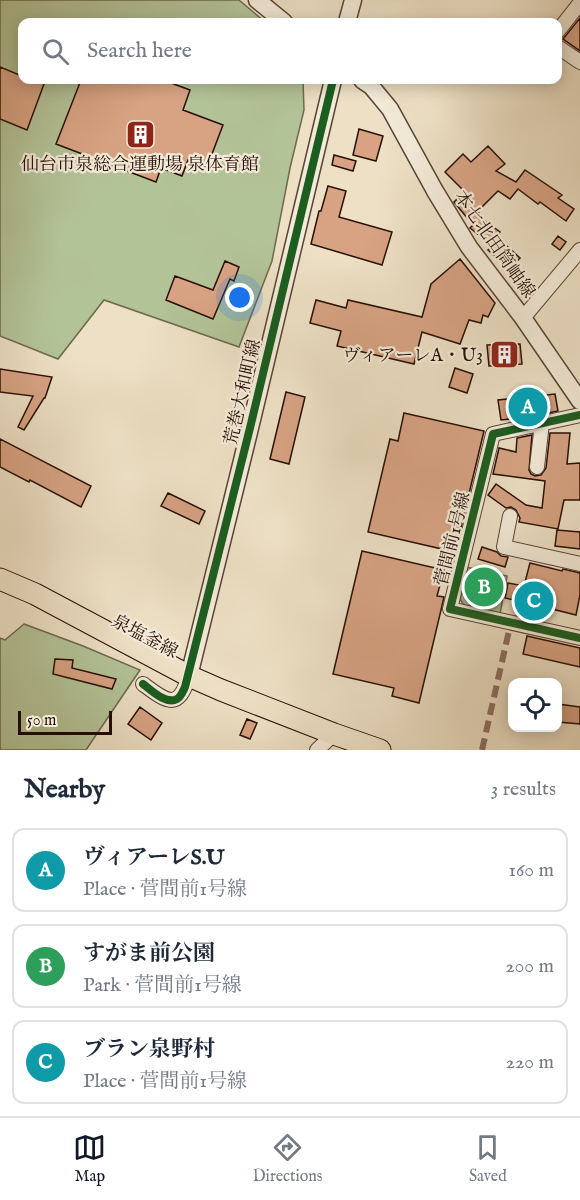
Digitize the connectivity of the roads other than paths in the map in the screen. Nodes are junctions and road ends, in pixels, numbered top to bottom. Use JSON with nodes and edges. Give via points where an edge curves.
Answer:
{"nodes":[{"id":1,"x":257,"y":0,"type":"edge"},
{"id":2,"x":353,"y":0,"type":"edge"},
{"id":3,"x":580,"y":3,"type":"edge"},
{"id":4,"x":280,"y":18,"type":"edge"},
{"id":5,"x":348,"y":18,"type":"edge"},
{"id":6,"x":562,"y":26,"type":"edge"},
{"id":7,"x":562,"y":50,"type":"edge"},
{"id":8,"x":580,"y":62,"type":"edge"},
{"id":9,"x":332,"y":84,"type":"edge"},
{"id":10,"x":368,"y":84,"type":"edge"},
{"id":11,"x":580,"y":250,"type":"edge"},
{"id":12,"x":523,"y":318,"type":"junction"},
{"id":13,"x":580,"y":401,"type":"edge"},
{"id":14,"x":580,"y":415,"type":"edge"},
{"id":15,"x":542,"y":423,"type":"junction"},
{"id":16,"x":537,"y":467,"type":"dead end"},
{"id":17,"x":510,"y":516,"type":"dead end"},
{"id":18,"x":580,"y":564,"type":"edge"},
{"id":19,"x":0,"y":579,"type":"edge"},
{"id":20,"x":580,"y":638,"type":"edge"},
{"id":21,"x":189,"y":676,"type":"junction"},
{"id":22,"x":143,"y":684,"type":"dead end"},
{"id":23,"x":334,"y":734,"type":"junction"},
{"id":24,"x":317,"y":750,"type":"edge"},
{"id":25,"x":380,"y":750,"type":"edge"}],
"edges":[{"from":1,"to":4,"type":"street"},
{"from":2,"to":5,"type":"street"},
{"from":3,"to":6,"type":"street"},
{"from":7,"to":8,"type":"street"},
{"from":9,"to":21,"type":"street","name":"荒巻大和町線"},
{"from":10,"to":12,"type":"street","name":"本七北田筒岫線","via":[[390,109],[469,247]]},
{"from":11,"to":12,"type":"street"},
{"from":12,"to":13,"type":"street","name":"本七北田筒岫線"},
{"from":14,"to":15,"type":"street","name":"菅間前1号線"},
{"from":15,"to":16,"type":"street"},
{"from":15,"to":20,"type":"street","name":"菅間前1号線","via":[[493,434],[450,609]]},
{"from":17,"to":18,"type":"street","via":[[504,547]]},
{"from":19,"to":21,"type":"main road","name":"泉塩釜線"},
{"from":21,"to":22,"type":"street","via":[[176,700],[158,696]]},
{"from":21,"to":23,"type":"main road","name":"泉塩釜線"},
{"from":23,"to":24,"type":"street"},
{"from":23,"to":25,"type":"main road","name":"泉塩釜線"}]}
